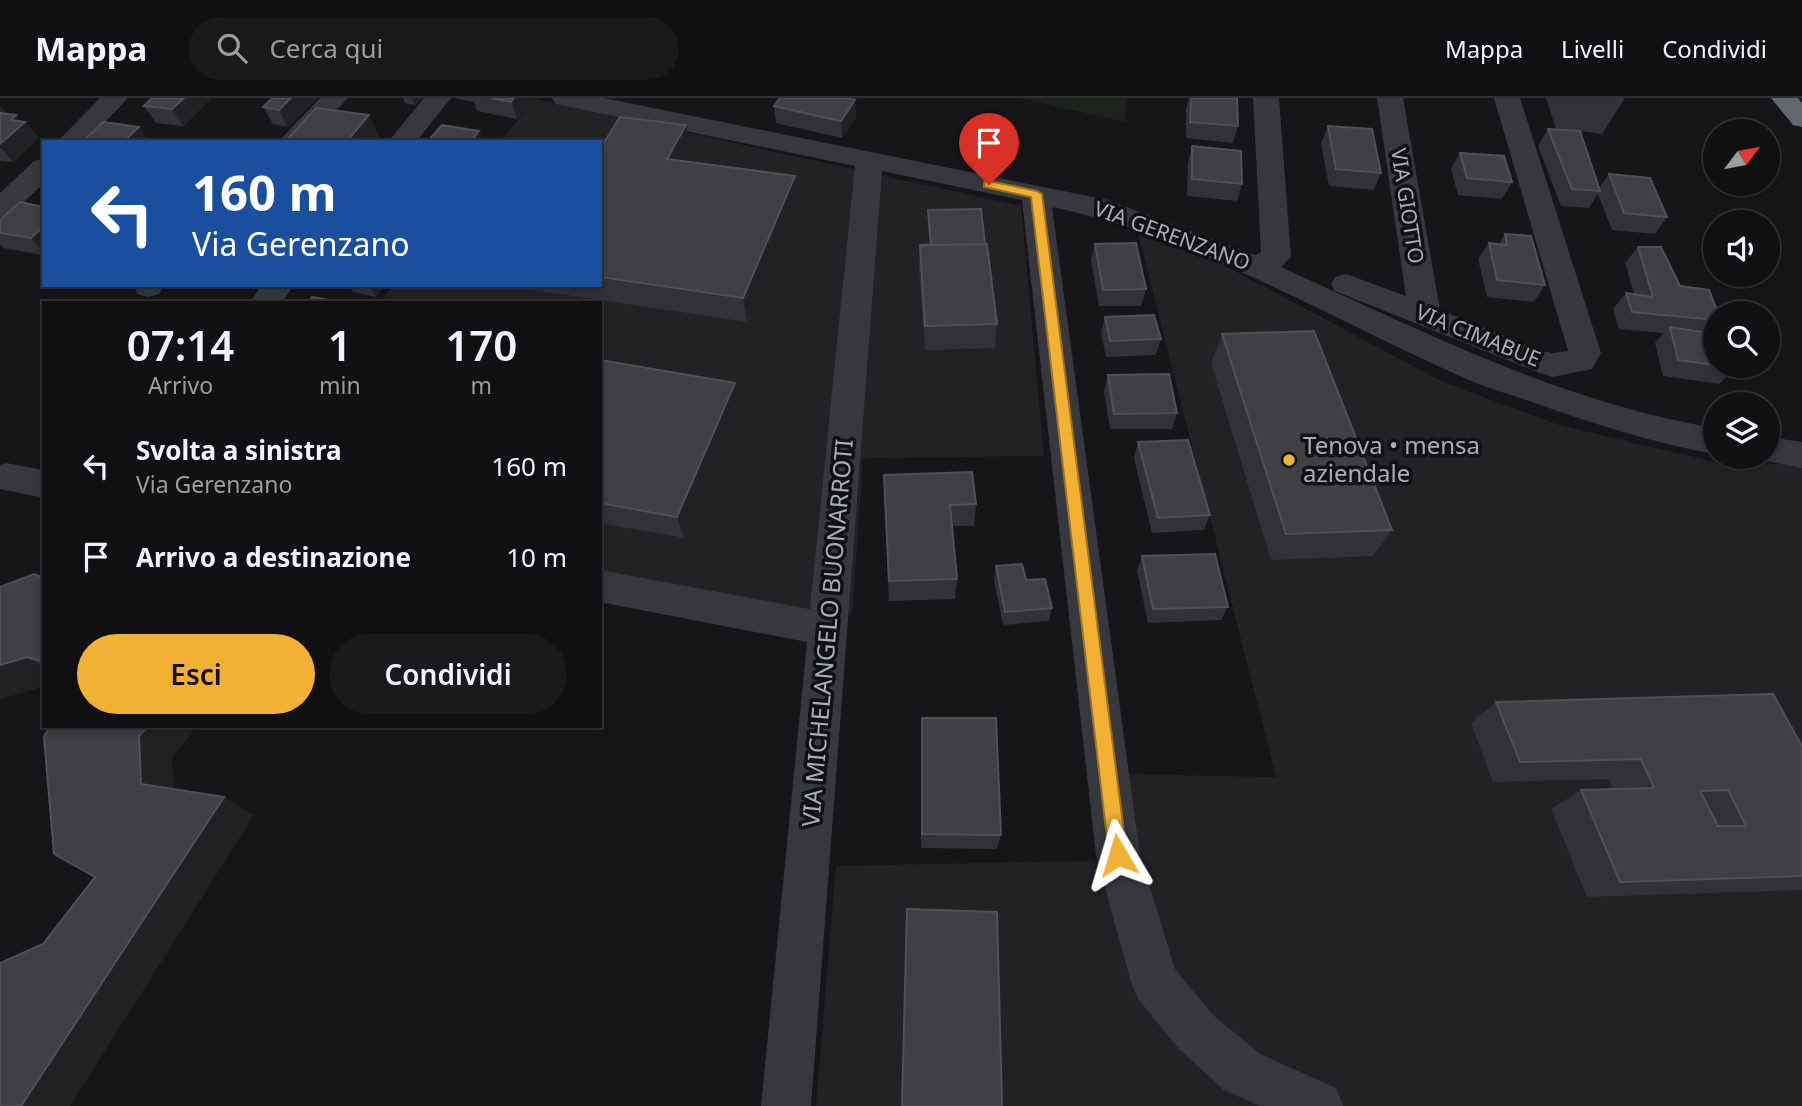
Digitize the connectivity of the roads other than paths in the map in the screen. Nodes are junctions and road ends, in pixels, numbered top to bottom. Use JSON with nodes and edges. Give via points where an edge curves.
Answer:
{"nodes":[{"id":1,"x":115,"y":98,"type":"edge"},
{"id":2,"x":335,"y":98,"type":"edge"},
{"id":3,"x":438,"y":98,"type":"edge"},
{"id":4,"x":565,"y":98,"type":"edge"},
{"id":5,"x":1266,"y":98,"type":"edge"},
{"id":6,"x":1390,"y":98,"type":"edge"},
{"id":7,"x":1507,"y":98,"type":"edge"},
{"id":8,"x":1784,"y":98,"type":"edge"},
{"id":9,"x":1802,"y":119,"type":"edge"},
{"id":10,"x":72,"y":140,"type":"edge"},
{"id":11,"x":293,"y":140,"type":"edge"},
{"id":12,"x":403,"y":140,"type":"edge"},
{"id":13,"x":869,"y":160,"type":"junction"},
{"id":14,"x":42,"y":168,"type":"edge"},
{"id":15,"x":11,"y":188,"type":"edge"},
{"id":16,"x":1037,"y":194,"type":"junction"},
{"id":17,"x":0,"y":209,"type":"edge"},
{"id":18,"x":1266,"y":262,"type":"junction"},
{"id":19,"x":277,"y":287,"type":"edge"},
{"id":20,"x":266,"y":301,"type":"edge"},
{"id":21,"x":1425,"y":315,"type":"junction"},
{"id":22,"x":1703,"y":439,"type":"edge"},
{"id":23,"x":1780,"y":452,"type":"edge"},
{"id":24,"x":1802,"y":455,"type":"edge"},
{"id":25,"x":6,"y":477,"type":"dead end"},
{"id":26,"x":42,"y":484,"type":"edge"},
{"id":27,"x":602,"y":586,"type":"edge"},
{"id":28,"x":828,"y":629,"type":"junction"},
{"id":29,"x":786,"y":1106,"type":"edge"},
{"id":30,"x":1318,"y":1106,"type":"edge"}],
"edges":[{"from":1,"to":10,"type":"street"},
{"from":2,"to":11,"type":"street"},
{"from":3,"to":12,"type":"street"},
{"from":4,"to":13,"type":"street","name":"VIA GERENZANO"},
{"from":5,"to":18,"type":"street"},
{"from":6,"to":21,"type":"street","name":"VIA GIOTTO"},
{"from":7,"to":21,"type":"street","name":"VIA CIMABUE","via":[[1585,353],[1580,361],[1552,365]]},
{"from":8,"to":9,"type":"highway"},
{"from":13,"to":16,"type":"street","name":"VIA GERENZANO"},
{"from":13,"to":28,"type":"street","name":"VIA MICHELANGELO BUONARROTI"},
{"from":14,"to":15,"type":"street"},
{"from":15,"to":17,"type":"street"},
{"from":16,"to":18,"type":"street","name":"VIA GERENZANO","via":[[1108,209]]},
{"from":16,"to":30,"type":"street","via":[[1118,855],[1155,982],[1196,1032],[1242,1072]]},
{"from":18,"to":21,"type":"street","name":"VIA CIMABUE"},
{"from":18,"to":22,"type":"street","name":"VIA GERENZANO","via":[[1476,370],[1597,411]]},
{"from":19,"to":20,"type":"street"},
{"from":23,"to":24,"type":"street"},
{"from":25,"to":26,"type":"street"},
{"from":27,"to":28,"type":"street"},
{"from":28,"to":29,"type":"street","name":"VIA MICHELANGELO BUONARROTI"}]}
